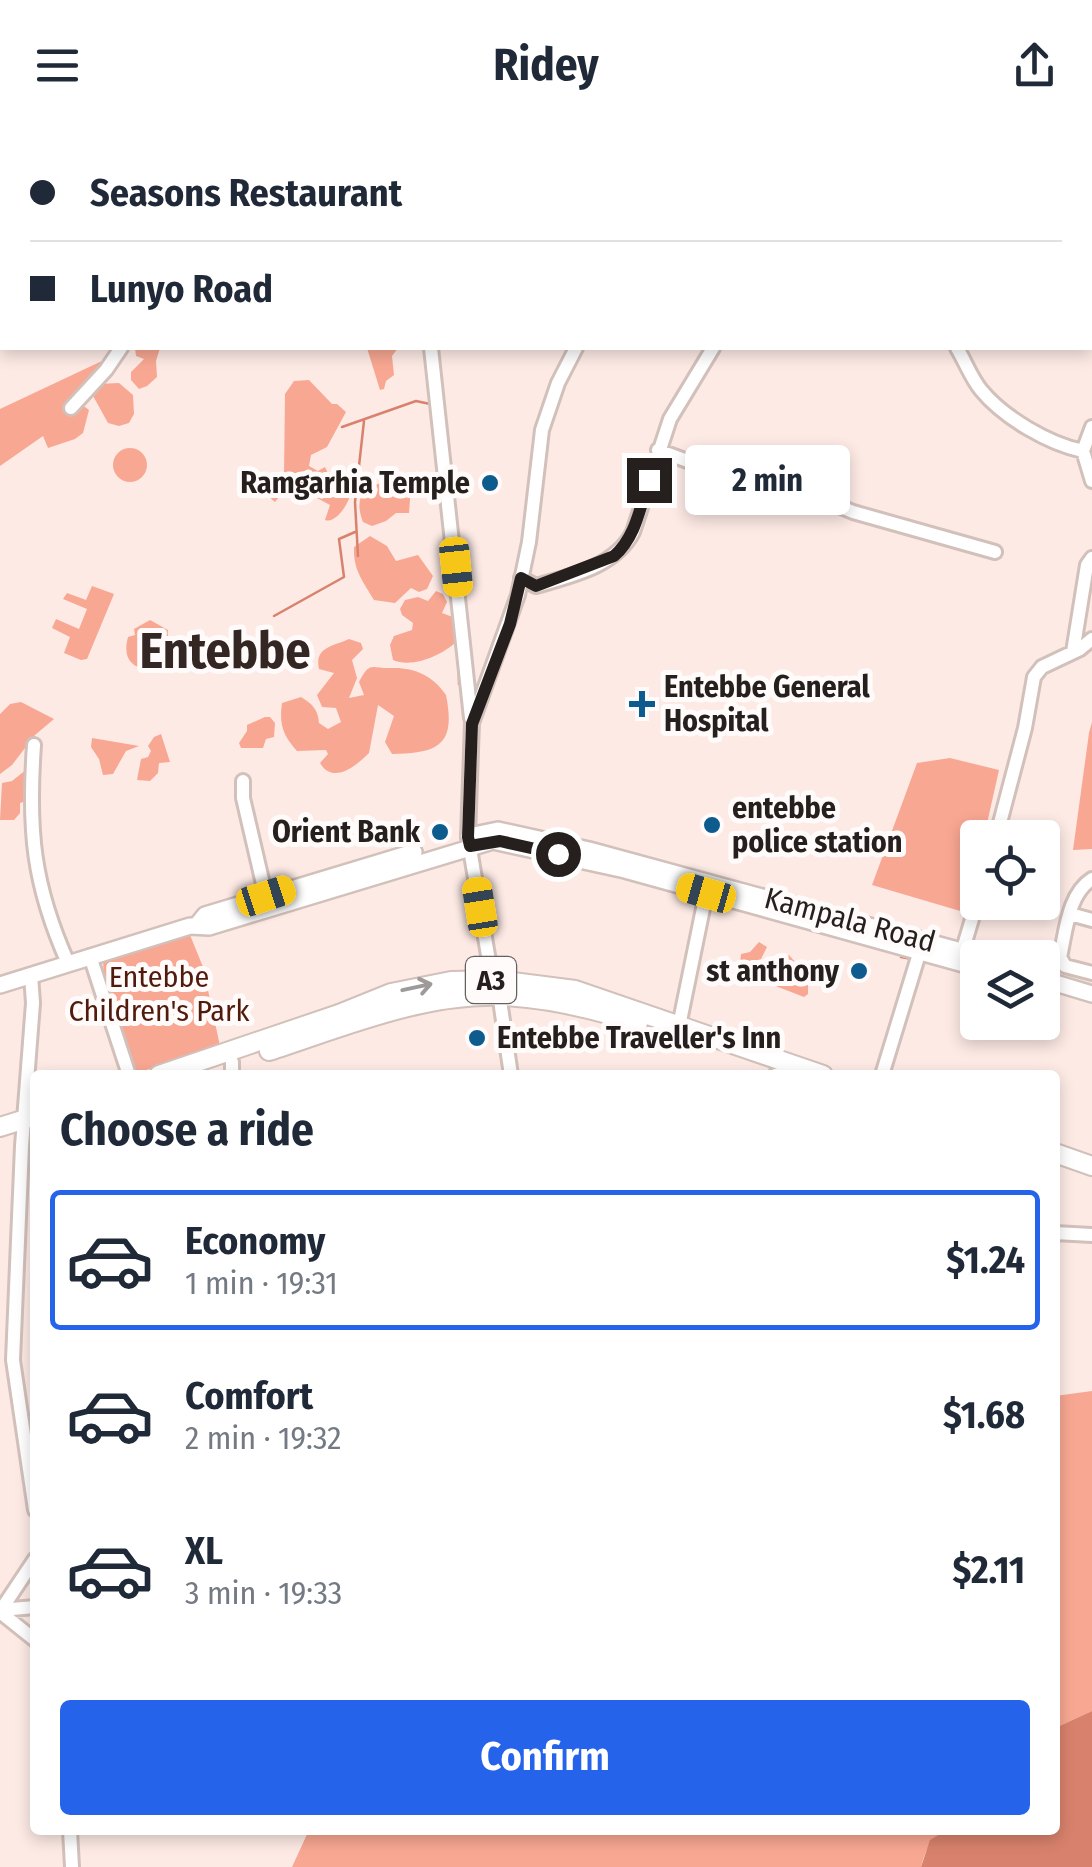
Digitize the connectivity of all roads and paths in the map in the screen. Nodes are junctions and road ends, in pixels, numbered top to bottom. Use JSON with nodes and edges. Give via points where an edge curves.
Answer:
{"nodes":[{"id":1,"x":351,"y":130,"type":"edge"},
{"id":2,"x":378,"y":130,"type":"edge"},
{"id":3,"x":119,"y":350,"type":"edge"},
{"id":4,"x":430,"y":350,"type":"edge"},
{"id":5,"x":575,"y":350,"type":"edge"},
{"id":6,"x":712,"y":350,"type":"edge"},
{"id":7,"x":958,"y":350,"type":"edge"},
{"id":8,"x":71,"y":408,"type":"dead end"},
{"id":9,"x":1092,"y":427,"type":"edge"},
{"id":10,"x":658,"y":450,"type":"junction"},
{"id":11,"x":1083,"y":451,"type":"junction"},
{"id":12,"x":1092,"y":480,"type":"edge"},
{"id":13,"x":995,"y":552,"type":"dead end"},
{"id":14,"x":1092,"y":558,"type":"edge"},
{"id":15,"x":521,"y":578,"type":"junction"},
{"id":16,"x":1092,"y":639,"type":"edge"},
{"id":17,"x":1073,"y":652,"type":"junction"},
{"id":18,"x":472,"y":724,"type":"junction"},
{"id":19,"x":34,"y":745,"type":"dead end"},
{"id":20,"x":243,"y":781,"type":"dead end"},
{"id":21,"x":1001,"y":820,"type":"edge"},
{"id":22,"x":469,"y":841,"type":"junction"},
{"id":23,"x":1092,"y":879,"type":"edge"},
{"id":24,"x":708,"y":887,"type":"junction"},
{"id":25,"x":266,"y":896,"type":"junction"},
{"id":26,"x":1070,"y":914,"type":"junction"},
{"id":27,"x":1092,"y":920,"type":"edge"},
{"id":28,"x":196,"y":925,"type":"junction"},
{"id":29,"x":922,"y":946,"type":"junction"},
{"id":30,"x":90,"y":956,"type":"junction"},
{"id":31,"x":960,"y":957,"type":"edge"},
{"id":32,"x":68,"y":963,"type":"junction"},
{"id":33,"x":1092,"y":974,"type":"edge"},
{"id":34,"x":30,"y":976,"type":"junction"},
{"id":35,"x":1060,"y":984,"type":"edge"},
{"id":36,"x":0,"y":985,"type":"edge"},
{"id":37,"x":498,"y":988,"type":"junction"},
{"id":38,"x":1092,"y":994,"type":"edge"},
{"id":39,"x":680,"y":1026,"type":"junction"},
{"id":40,"x":232,"y":1069,"type":"edge"},
{"id":41,"x":32,"y":1070,"type":"edge"},
{"id":42,"x":127,"y":1070,"type":"edge"},
{"id":43,"x":174,"y":1070,"type":"edge"},
{"id":44,"x":510,"y":1070,"type":"edge"},
{"id":45,"x":771,"y":1070,"type":"edge"},
{"id":46,"x":808,"y":1070,"type":"edge"},
{"id":47,"x":884,"y":1070,"type":"edge"},
{"id":48,"x":30,"y":1124,"type":"edge"},
{"id":49,"x":0,"y":1127,"type":"edge"},
{"id":50,"x":0,"y":1140,"type":"edge"},
{"id":51,"x":1060,"y":1155,"type":"edge"},
{"id":52,"x":1092,"y":1166,"type":"edge"},
{"id":53,"x":1060,"y":1168,"type":"edge"},
{"id":54,"x":1092,"y":1178,"type":"edge"},
{"id":55,"x":1060,"y":1233,"type":"edge"},
{"id":56,"x":1092,"y":1235,"type":"edge"},
{"id":57,"x":30,"y":1476,"type":"edge"},
{"id":58,"x":30,"y":1566,"type":"edge"},
{"id":59,"x":30,"y":1608,"type":"edge"},
{"id":60,"x":0,"y":1611,"type":"edge"},
{"id":61,"x":30,"y":1636,"type":"edge"},
{"id":62,"x":70,"y":1835,"type":"edge"},
{"id":63,"x":72,"y":1867,"type":"edge"}],
"edges":[{"from":1,"to":2,"type":"street"},
{"from":3,"to":8,"type":"street"},
{"from":4,"to":18,"type":"street"},
{"from":5,"to":15,"type":"street","via":[[542,430]]},
{"from":6,"to":10,"type":"street","via":[[683,392]]},
{"from":7,"to":11,"type":"street","via":[[982,391],[1033,433]]},
{"from":9,"to":11,"type":"street"},
{"from":10,"to":13,"type":"street"},
{"from":10,"to":15,"type":"street","via":[[624,548],[598,565],[536,586]]},
{"from":11,"to":12,"type":"street"},
{"from":14,"to":17,"type":"street"},
{"from":15,"to":18,"type":"street"},
{"from":16,"to":17,"type":"street"},
{"from":17,"to":21,"type":"street","via":[[1034,677]]},
{"from":18,"to":22,"type":"street"},
{"from":19,"to":32,"type":"street","via":[[32,854]]},
{"from":20,"to":25,"type":"street"},
{"from":22,"to":24,"type":"main road","name":"Kampala Road","via":[[498,830]]},
{"from":22,"to":25,"type":"main road","name":"Kampala Road"},
{"from":22,"to":28,"type":"main road","name":"Kampala Road","via":[[208,927]]},
{"from":22,"to":37,"type":"street"},
{"from":23,"to":26,"type":"street","via":[[1080,887]]},
{"from":24,"to":29,"type":"main road","name":"Kampala Road"},
{"from":24,"to":39,"type":"street"},
{"from":25,"to":28,"type":"main road","name":"Kampala Road","via":[[204,916]]},
{"from":26,"to":27,"type":"street"},
{"from":26,"to":33,"type":"street","via":[[1061,962]]},
{"from":28,"to":30,"type":"main road","name":"Kampala Road"},
{"from":29,"to":31,"type":"main road","name":"Kampala Road"},
{"from":29,"to":47,"type":"street"},
{"from":30,"to":32,"type":"main road","name":"Kampala Road"},
{"from":30,"to":42,"type":"street"},
{"from":32,"to":34,"type":"main road","name":"Kampala Road"},
{"from":34,"to":36,"type":"main road","name":"Kampala Road"},
{"from":34,"to":41,"type":"street"},
{"from":35,"to":38,"type":"main road"},
{"from":37,"to":39,"type":"highway","number":"A3","via":[[575,990]]},
{"from":37,"to":40,"type":"highway","number":"A3","via":[[392,1011]]},
{"from":43,"to":37,"type":"highway","number":"A3","one_way":true,"via":[[391,993],[451,981]]},
{"from":37,"to":44,"type":"street"},
{"from":37,"to":45,"type":"highway","number":"A3","via":[[623,1018]]},
{"from":39,"to":46,"type":"highway","number":"A3"},
{"from":48,"to":49,"type":"highway"},
{"from":48,"to":50,"type":"highway"},
{"from":48,"to":57,"type":"street","via":[[13,1360]]},
{"from":51,"to":52,"type":"highway"},
{"from":53,"to":54,"type":"highway"},
{"from":55,"to":56,"type":"street"},
{"from":58,"to":60,"type":"street"},
{"from":59,"to":60,"type":"street"},
{"from":60,"to":61,"type":"street"},
{"from":62,"to":63,"type":"street"}]}
